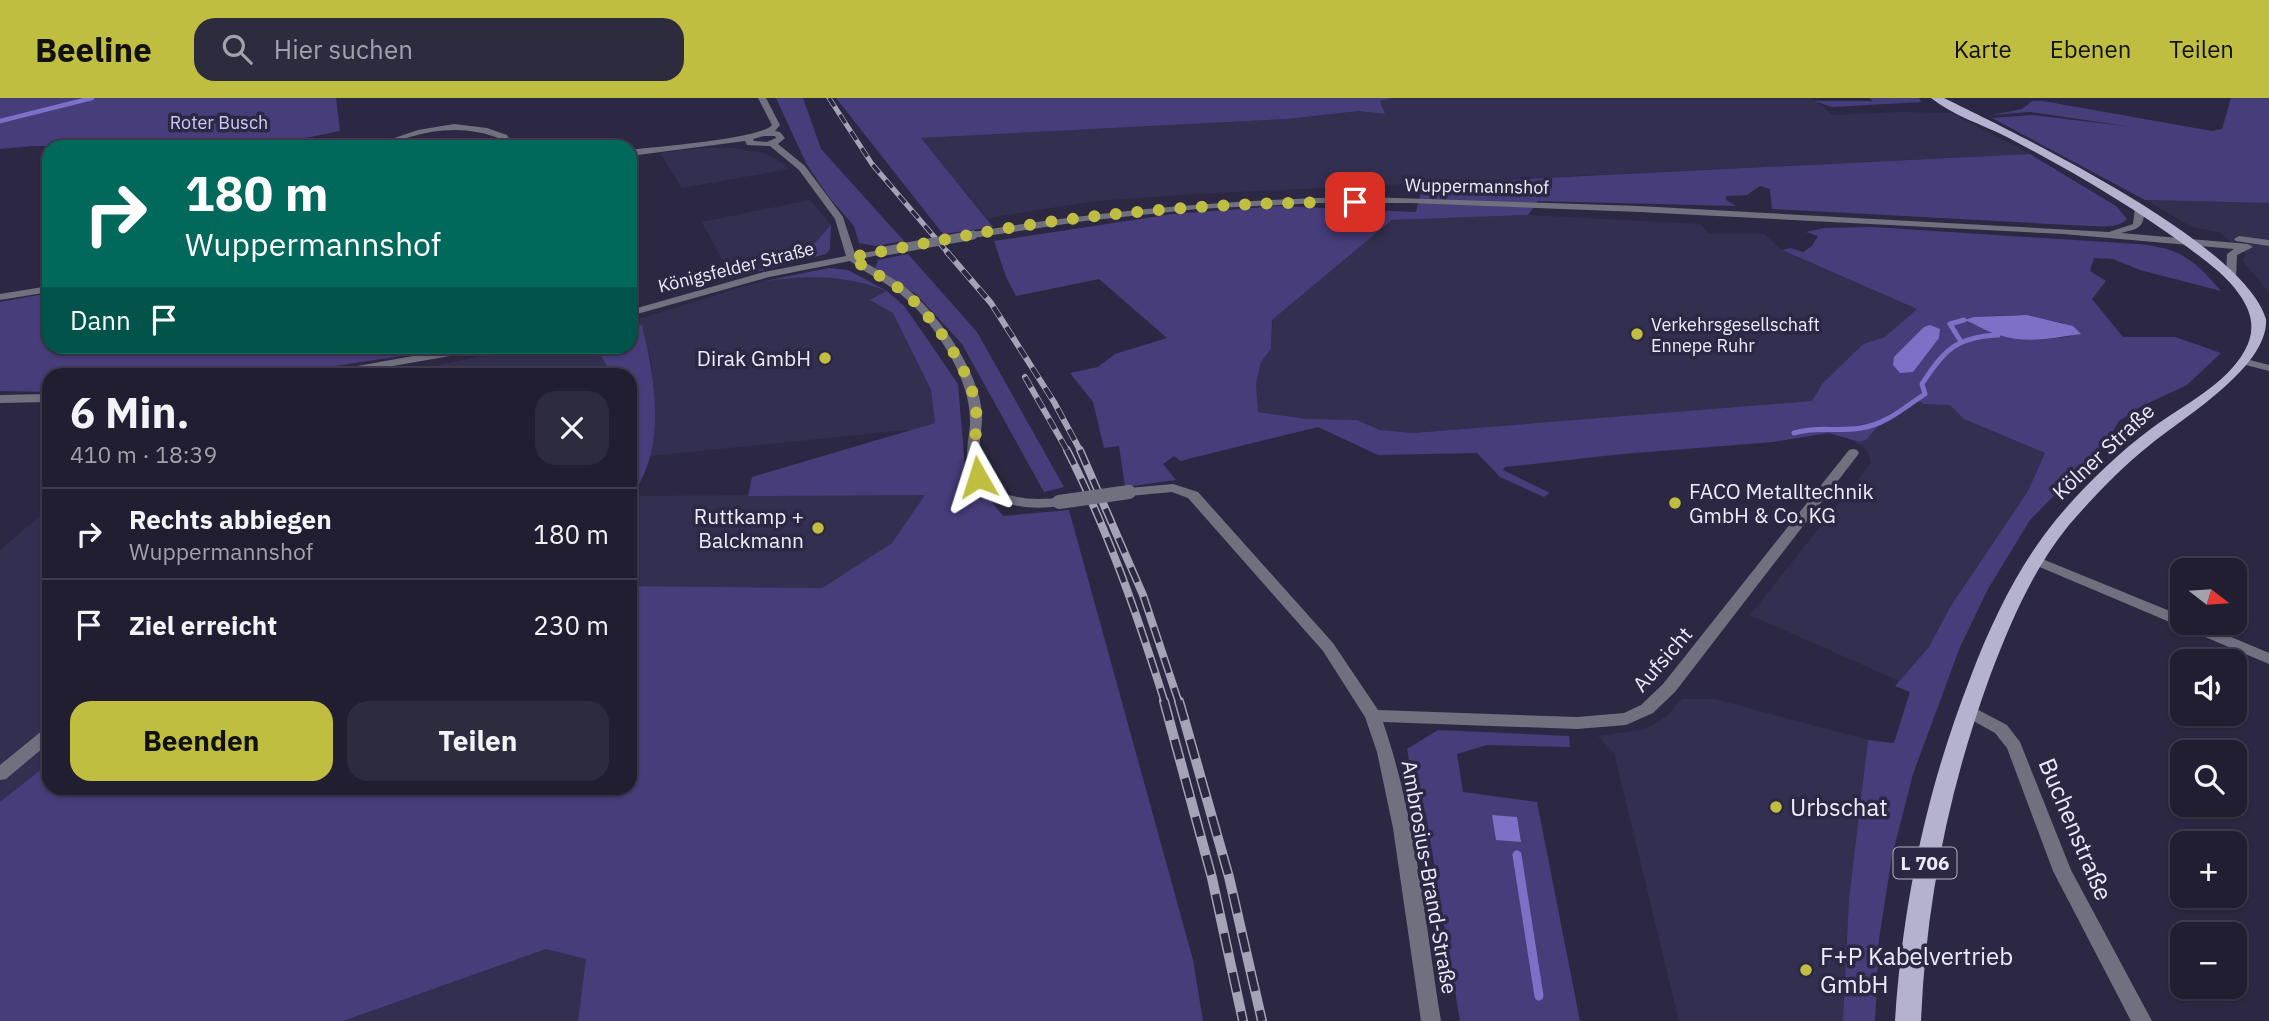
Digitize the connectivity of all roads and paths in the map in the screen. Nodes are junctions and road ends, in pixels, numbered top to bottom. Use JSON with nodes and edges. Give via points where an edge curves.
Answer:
{"nodes":[{"id":1,"x":762,"y":98,"type":"edge"},
{"id":2,"x":1936,"y":98,"type":"edge"},
{"id":3,"x":770,"y":133,"type":"junction"},
{"id":4,"x":749,"y":138,"type":"junction"},
{"id":5,"x":393,"y":140,"type":"edge"},
{"id":6,"x":506,"y":140,"type":"edge"},
{"id":7,"x":772,"y":143,"type":"junction"},
{"id":8,"x":637,"y":152,"type":"edge"},
{"id":9,"x":2140,"y":208,"type":"junction"},
{"id":10,"x":2123,"y":230,"type":"junction"},
{"id":11,"x":2105,"y":233,"type":"junction"},
{"id":12,"x":2179,"y":234,"type":"junction"},
{"id":13,"x":2268,"y":243,"type":"edge"},
{"id":14,"x":2193,"y":244,"type":"junction"},
{"id":15,"x":2248,"y":247,"type":"junction"},
{"id":16,"x":851,"y":257,"type":"junction"},
{"id":17,"x":2231,"y":278,"type":"junction"},
{"id":18,"x":42,"y":290,"type":"edge"},
{"id":19,"x":0,"y":297,"type":"edge"},
{"id":20,"x":637,"y":311,"type":"edge"},
{"id":21,"x":444,"y":354,"type":"edge"},
{"id":22,"x":2246,"y":362,"type":"junction"},
{"id":23,"x":364,"y":368,"type":"edge"},
{"id":24,"x":2269,"y":368,"type":"edge"},
{"id":25,"x":0,"y":398,"type":"edge"},
{"id":26,"x":42,"y":398,"type":"edge"},
{"id":27,"x":1853,"y":453,"type":"dead end"},
{"id":28,"x":2035,"y":560,"type":"junction"},
{"id":29,"x":2170,"y":617,"type":"edge"},
{"id":30,"x":2212,"y":635,"type":"edge"},
{"id":31,"x":2269,"y":659,"type":"edge"},
{"id":32,"x":1967,"y":710,"type":"junction"},
{"id":33,"x":1373,"y":716,"type":"junction"},
{"id":34,"x":42,"y":740,"type":"edge"},
{"id":35,"x":0,"y":774,"type":"edge"},
{"id":36,"x":1431,"y":1021,"type":"edge"},
{"id":37,"x":1908,"y":1021,"type":"edge"},
{"id":38,"x":2143,"y":1021,"type":"edge"}],
"edges":[{"from":1,"to":3,"type":"street","via":[[776,125]]},
{"from":2,"to":9,"type":"main road","name":"Kölner Straße","number":"L 706"},
{"from":3,"to":4,"type":"street"},
{"from":3,"to":7,"type":"street","via":[[781,135]]},
{"from":4,"to":7,"type":"street","via":[[755,144]]},
{"from":4,"to":8,"type":"street"},
{"from":5,"to":6,"type":"street","via":[[460,125],[491,131]]},
{"from":7,"to":16,"type":"street","via":[[802,168],[840,219]]},
{"from":9,"to":10,"type":"street","via":[[2139,223]]},
{"from":9,"to":12,"type":"main road","name":"Kölner Straße","number":"L 706"},
{"from":10,"to":11,"type":"street","name":"Wuppermannshof"},
{"from":10,"to":12,"type":"street","name":"Wuppermannshof"},
{"from":11,"to":14,"type":"street","name":"Wuppermannshof"},
{"from":11,"to":16,"type":"street","name":"Wuppermannshof","bridge":true,"via":[[1408,201],[1276,202],[1143,211],[973,234]]},
{"from":12,"to":13,"type":"street","name":"Wuppermannshof"},
{"from":12,"to":14,"type":"main road","name":"Kölner Straße","number":"L 706"},
{"from":13,"to":15,"type":"street","name":"Wuppermannshof"},
{"from":14,"to":15,"type":"street","name":"Wuppermannshof"},
{"from":14,"to":17,"type":"main road","name":"Kölner Straße","number":"L 706"},
{"from":15,"to":17,"type":"street","via":[[2232,254]]},
{"from":16,"to":20,"type":"street","name":"Königsfelder Straße","via":[[746,279]]},
{"from":16,"to":33,"type":"street","name":"Ambrosius-Brand-Straße","bridge":true,"via":[[916,303],[961,368],[975,405],[973,461],[988,488],[1029,504],[1173,488],[1193,495],[1328,647]]},
{"from":17,"to":22,"type":"main road","name":"Kölner Straße","number":"L 706","via":[[2249,299],[2259,322],[2258,337]]},
{"from":18,"to":19,"type":"street"},
{"from":21,"to":23,"type":"street"},
{"from":22,"to":24,"type":"street"},
{"from":22,"to":28,"type":"main road","name":"Kölner Straße","number":"L 706","via":[[2119,464],[2059,526]]},
{"from":25,"to":26,"type":"street"},
{"from":27,"to":33,"type":"street","name":"Aufsicht","via":[[1669,688],[1647,709],[1626,719],[1577,723]]},
{"from":28,"to":29,"type":"street"},
{"from":28,"to":32,"type":"main road","name":"Kölner Straße","number":"L 706"},
{"from":30,"to":31,"type":"street"},
{"from":32,"to":37,"type":"main road","name":"Kölner Straße","number":"L 706","via":[[1917,899]]},
{"from":32,"to":38,"type":"street","name":"Buchenstraße","via":[[2001,729],[2014,746],[2062,871]]},
{"from":33,"to":36,"type":"street","name":"Ambrosius-Brand-Straße","via":[[1402,828]]},
{"from":34,"to":35,"type":"street"}]}
